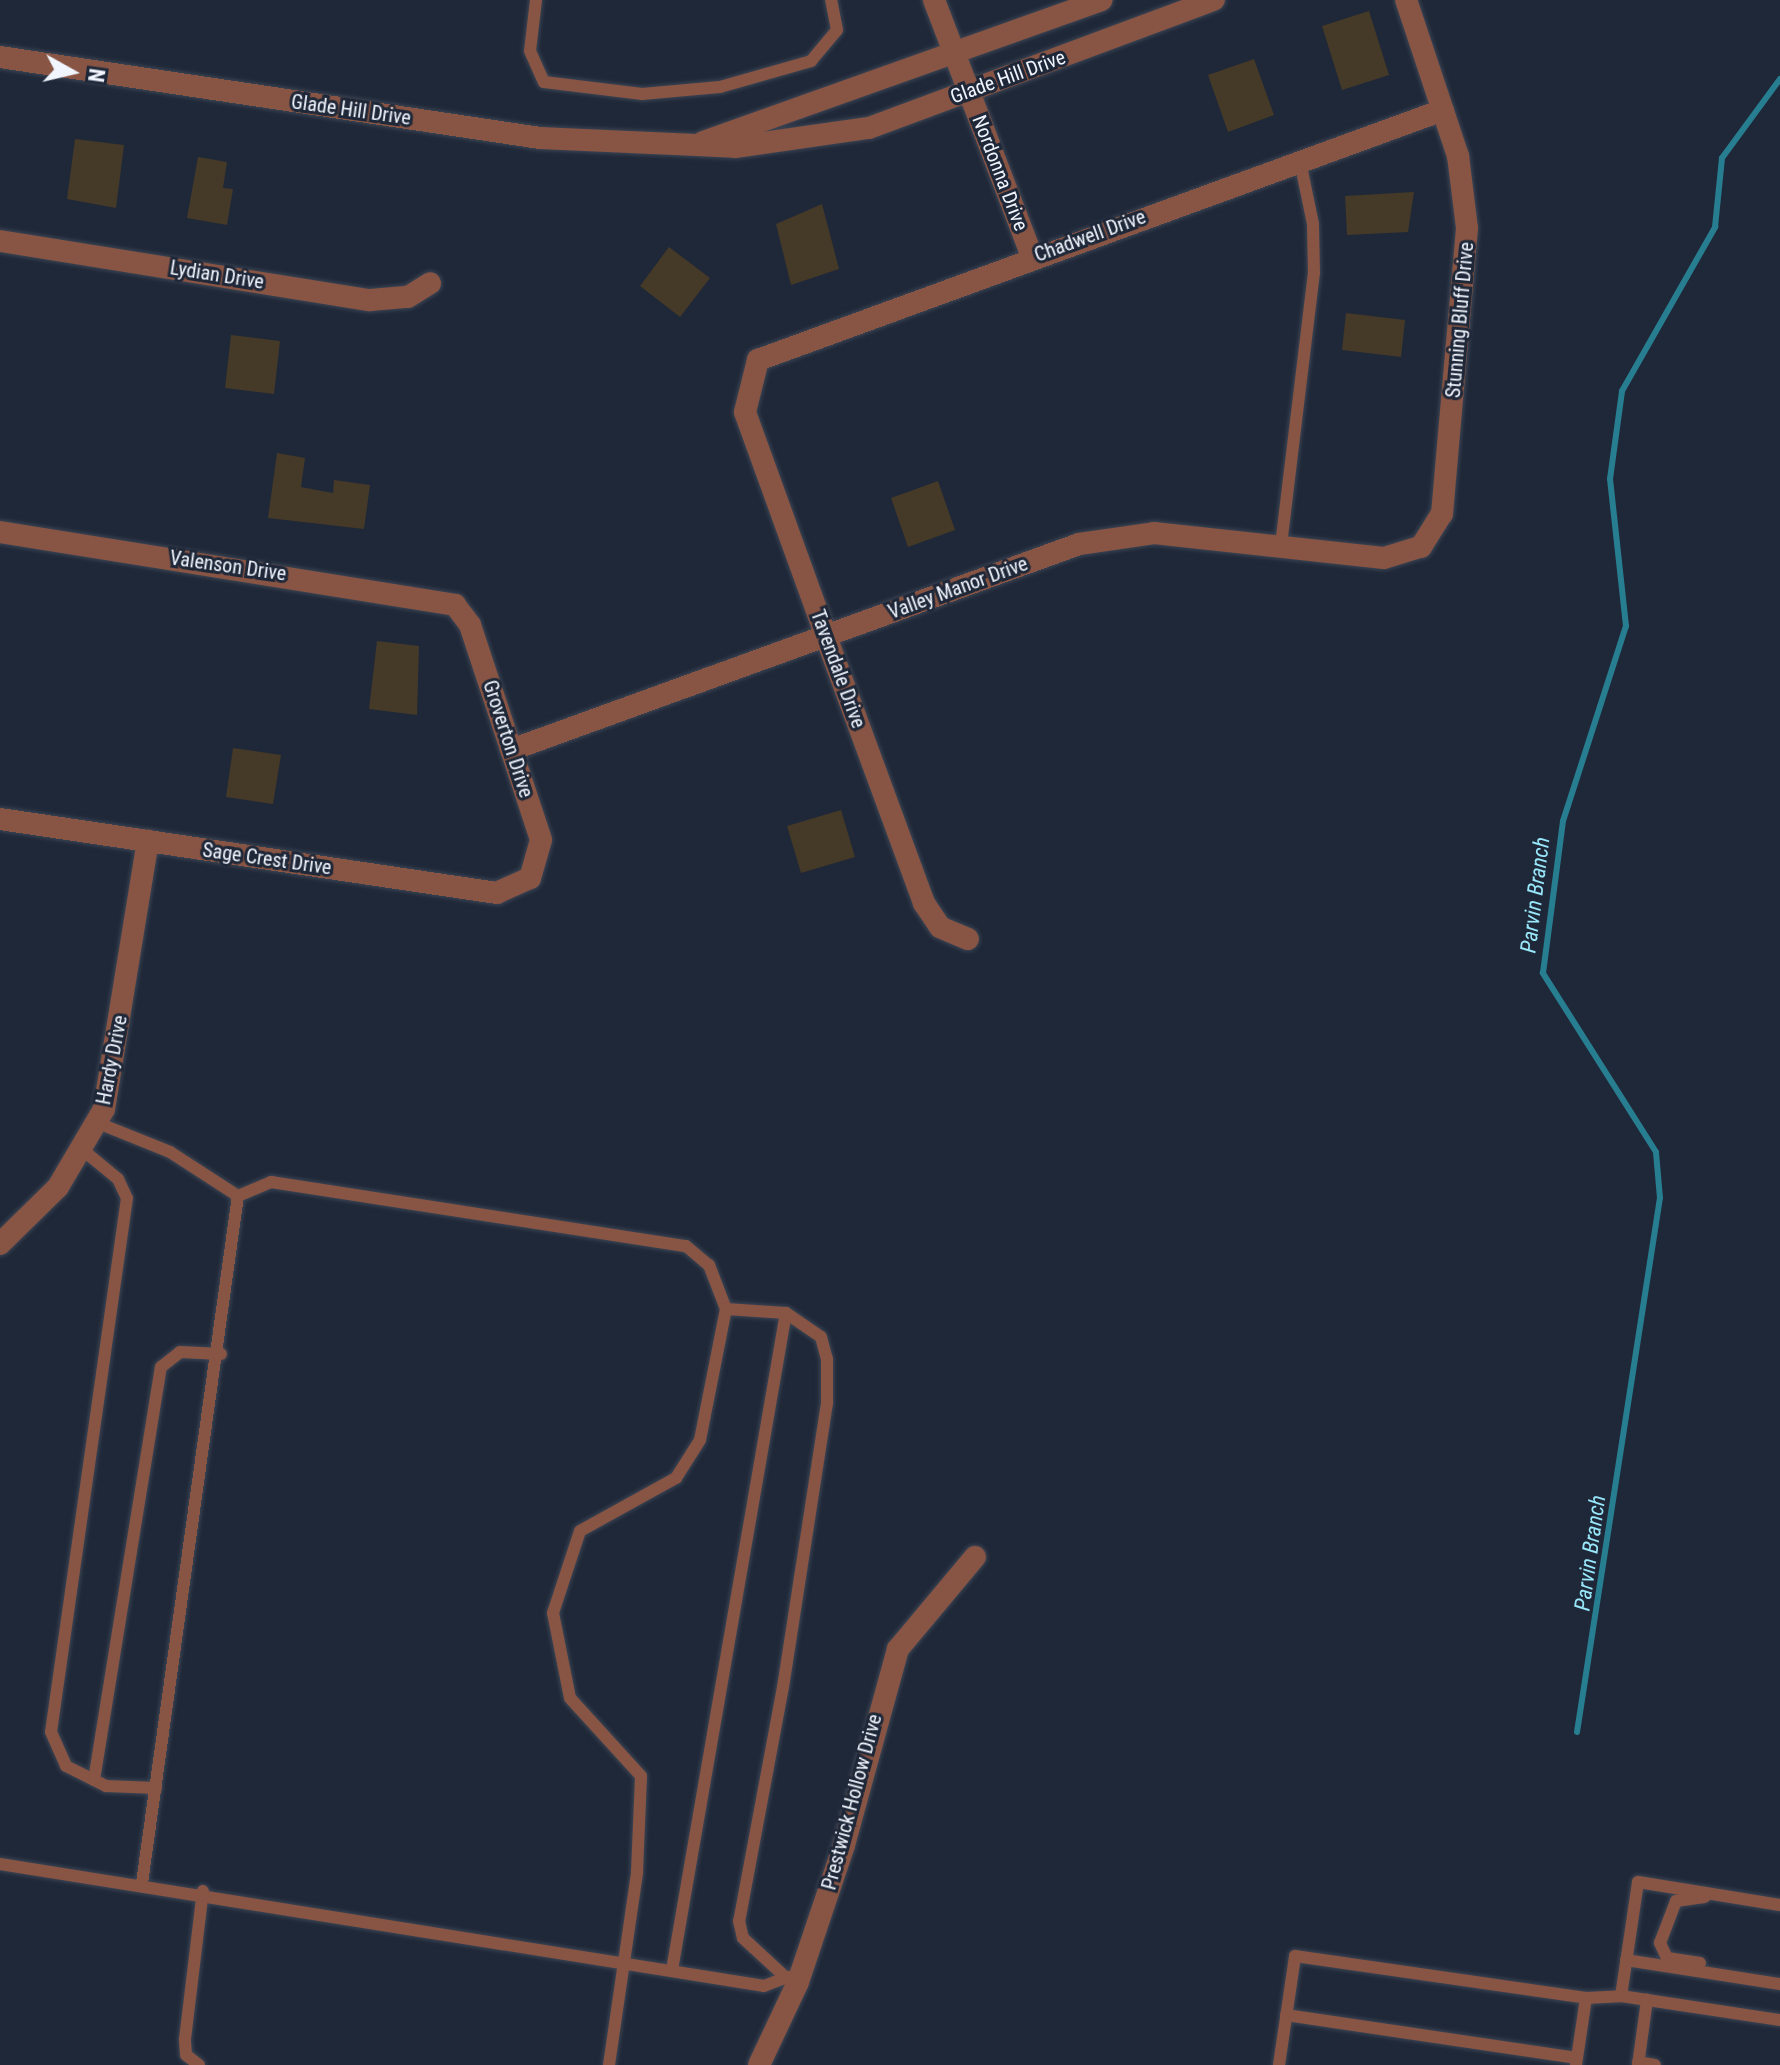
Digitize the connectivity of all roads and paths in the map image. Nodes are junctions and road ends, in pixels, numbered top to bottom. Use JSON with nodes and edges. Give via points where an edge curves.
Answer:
{"nodes":[{"id":1,"x":536,"y":0,"type":"edge"},
{"id":2,"x":831,"y":0,"type":"edge"},
{"id":3,"x":934,"y":0,"type":"edge"},
{"id":4,"x":1101,"y":0,"type":"edge"},
{"id":5,"x":1214,"y":0,"type":"edge"},
{"id":6,"x":1406,"y":0,"type":"edge"},
{"id":7,"x":955,"y":53,"type":"junction"},
{"id":8,"x":0,"y":57,"type":"edge"},
{"id":9,"x":969,"y":91,"type":"junction"},
{"id":10,"x":1443,"y":110,"type":"junction"},
{"id":11,"x":703,"y":143,"type":"junction"},
{"id":12,"x":1300,"y":161,"type":"junction"},
{"id":13,"x":0,"y":241,"type":"edge"},
{"id":14,"x":1032,"y":257,"type":"junction"},
{"id":15,"x":430,"y":283,"type":"dead end"},
{"id":16,"x":749,"y":377,"type":"joint"},
{"id":17,"x":0,"y":532,"type":"edge"},
{"id":18,"x":1281,"y":545,"type":"junction"},
{"id":19,"x":1421,"y":547,"type":"joint"},
{"id":20,"x":455,"y":605,"type":"joint"},
{"id":21,"x":826,"y":636,"type":"junction"},
{"id":22,"x":511,"y":750,"type":"junction"},
{"id":23,"x":0,"y":819,"type":"edge"},
{"id":24,"x":148,"y":841,"type":"junction"},
{"id":25,"x":530,"y":878,"type":"joint"},
{"id":26,"x":968,"y":939,"type":"dead end"},
{"id":27,"x":98,"y":1123,"type":"junction"},
{"id":28,"x":84,"y":1151,"type":"junction"},
{"id":29,"x":238,"y":1196,"type":"junction"},
{"id":30,"x":0,"y":1244,"type":"edge"},
{"id":31,"x":726,"y":1309,"type":"junction"},
{"id":32,"x":786,"y":1313,"type":"junction"},
{"id":33,"x":221,"y":1354,"type":"junction"},
{"id":34,"x":975,"y":1557,"type":"dead end"},
{"id":35,"x":94,"y":1780,"type":"junction"},
{"id":36,"x":156,"y":1788,"type":"junction"},
{"id":37,"x":0,"y":1864,"type":"edge"},
{"id":38,"x":142,"y":1883,"type":"junction"},
{"id":39,"x":203,"y":1891,"type":"junction"},
{"id":40,"x":1716,"y":1895,"type":"junction"},
{"id":41,"x":1780,"y":1905,"type":"edge"},
{"id":42,"x":622,"y":1959,"type":"junction"},
{"id":43,"x":1626,"y":1960,"type":"junction"},
{"id":44,"x":672,"y":1970,"type":"junction"},
{"id":45,"x":1714,"y":1974,"type":"junction"},
{"id":46,"x":790,"y":1978,"type":"junction"},
{"id":47,"x":1780,"y":1984,"type":"edge"},
{"id":48,"x":1621,"y":1996,"type":"junction"},
{"id":49,"x":1586,"y":1998,"type":"junction"},
{"id":50,"x":1647,"y":2000,"type":"junction"},
{"id":51,"x":1286,"y":2015,"type":"junction"},
{"id":52,"x":1780,"y":2020,"type":"edge"},
{"id":53,"x":1576,"y":2062,"type":"edge"},
{"id":54,"x":1638,"y":2064,"type":"edge"},
{"id":55,"x":199,"y":2065,"type":"edge"},
{"id":56,"x":609,"y":2065,"type":"edge"},
{"id":57,"x":759,"y":2065,"type":"edge"},
{"id":58,"x":1279,"y":2065,"type":"edge"},
{"id":59,"x":1655,"y":2065,"type":"edge"}],
"edges":[{"from":1,"to":2,"type":"lane","via":[[530,51],[544,82],[642,94],[720,87],[811,61],[837,30]]},
{"from":3,"to":7,"type":"street","name":"Nordonna Drive"},
{"from":4,"to":7,"type":"street","name":"Glade Hill Drive"},
{"from":5,"to":9,"type":"street","name":"Glade Hill Drive"},
{"from":6,"to":10,"type":"street","name":"Stunning Bluff Drive"},
{"from":7,"to":9,"type":"street","name":"Nordonna Drive"},
{"from":7,"to":11,"type":"street","name":"Glade Hill Drive"},
{"from":8,"to":11,"type":"street","name":"Glade Hill Drive","via":[[540,138]]},
{"from":9,"to":11,"type":"street","name":"Glade Hill Drive","via":[[838,135],[735,147]]},
{"from":9,"to":14,"type":"street","name":"Nordonna Drive"},
{"from":10,"to":12,"type":"street","name":"Chadwell Drive"},
{"from":10,"to":19,"type":"street","name":"Stunning Bluff Drive","via":[[1458,156],[1467,255],[1442,514]]},
{"from":12,"to":14,"type":"street","name":"Chadwell Drive"},
{"from":12,"to":18,"type":"lane","via":[[1314,260]]},
{"from":13,"to":15,"type":"street","name":"Lydian Drive","via":[[370,300],[408,297]]},
{"from":14,"to":16,"type":"street","name":"Chadwell Drive","via":[[770,350]]},
{"from":16,"to":21,"type":"street","name":"Tavendale Drive","via":[[745,412]]},
{"from":17,"to":20,"type":"street","name":"Valenson Drive"},
{"from":18,"to":19,"type":"street","name":"Valley Manor Drive","via":[[1384,558]]},
{"from":18,"to":21,"type":"street","name":"Valley Manor Drive","via":[[1154,533],[1079,544]]},
{"from":20,"to":22,"type":"street","name":"Groverton Drive","via":[[470,625]]},
{"from":21,"to":22,"type":"street","name":"Valley Manor Drive"},
{"from":21,"to":26,"type":"street","name":"Tavendale Drive","via":[[924,903],[940,927]]},
{"from":22,"to":25,"type":"street","name":"Groverton Drive","via":[[541,840]]},
{"from":23,"to":24,"type":"street","name":"Sage Crest Drive"},
{"from":24,"to":25,"type":"street","name":"Sage Crest Drive","via":[[497,893]]},
{"from":24,"to":27,"type":"street","name":"Hardy Drive","via":[[112,1078]]},
{"from":27,"to":28,"type":"street","name":"Hardy Drive"},
{"from":27,"to":29,"type":"lane","via":[[170,1152]]},
{"from":28,"to":30,"type":"street","name":"Hardy Drive"},
{"from":28,"to":35,"type":"lane","via":[[118,1179],[127,1198],[51,1732],[66,1766]]},
{"from":29,"to":31,"type":"lane","via":[[271,1182],[686,1246],[709,1265]]},
{"from":29,"to":33,"type":"lane"},
{"from":31,"to":32,"type":"lane"},
{"from":31,"to":42,"type":"lane","via":[[700,1440],[676,1478],[580,1531],[553,1613],[570,1698],[641,1776],[637,1872]]},
{"from":32,"to":44,"type":"lane"},
{"from":32,"to":46,"type":"lane","via":[[821,1337],[827,1403],[739,1921],[743,1938]]},
{"from":33,"to":35,"type":"lane","via":[[180,1352],[161,1367]]},
{"from":33,"to":36,"type":"lane"},
{"from":34,"to":46,"type":"street","name":"Prestwick Hollow Drive","via":[[898,1649]]},
{"from":35,"to":36,"type":"lane"},
{"from":36,"to":38,"type":"lane"},
{"from":37,"to":38,"type":"lane"},
{"from":38,"to":39,"type":"lane"},
{"from":39,"to":42,"type":"lane"},
{"from":39,"to":55,"type":"lane","via":[[185,2039],[186,2055]]},
{"from":40,"to":41,"type":"lane"},
{"from":40,"to":43,"type":"lane","via":[[1638,1882]]},
{"from":40,"to":45,"type":"lane","via":[[1676,1901],[1660,1943],[1667,1958],[1703,1964]]},
{"from":42,"to":44,"type":"lane"},
{"from":42,"to":56,"type":"lane"},
{"from":43,"to":45,"type":"lane"},
{"from":43,"to":48,"type":"lane"},
{"from":44,"to":46,"type":"lane","via":[[764,1986]]},
{"from":45,"to":47,"type":"lane"},
{"from":46,"to":57,"type":"street","name":"Prestwick Hollow Drive"},
{"from":48,"to":49,"type":"lane"},
{"from":48,"to":50,"type":"lane"},
{"from":49,"to":51,"type":"lane","via":[[1295,1956]]},
{"from":49,"to":53,"type":"lane"},
{"from":50,"to":52,"type":"lane"},
{"from":50,"to":54,"type":"lane"},
{"from":51,"to":53,"type":"lane"},
{"from":51,"to":58,"type":"lane"},
{"from":54,"to":59,"type":"lane"}]}
